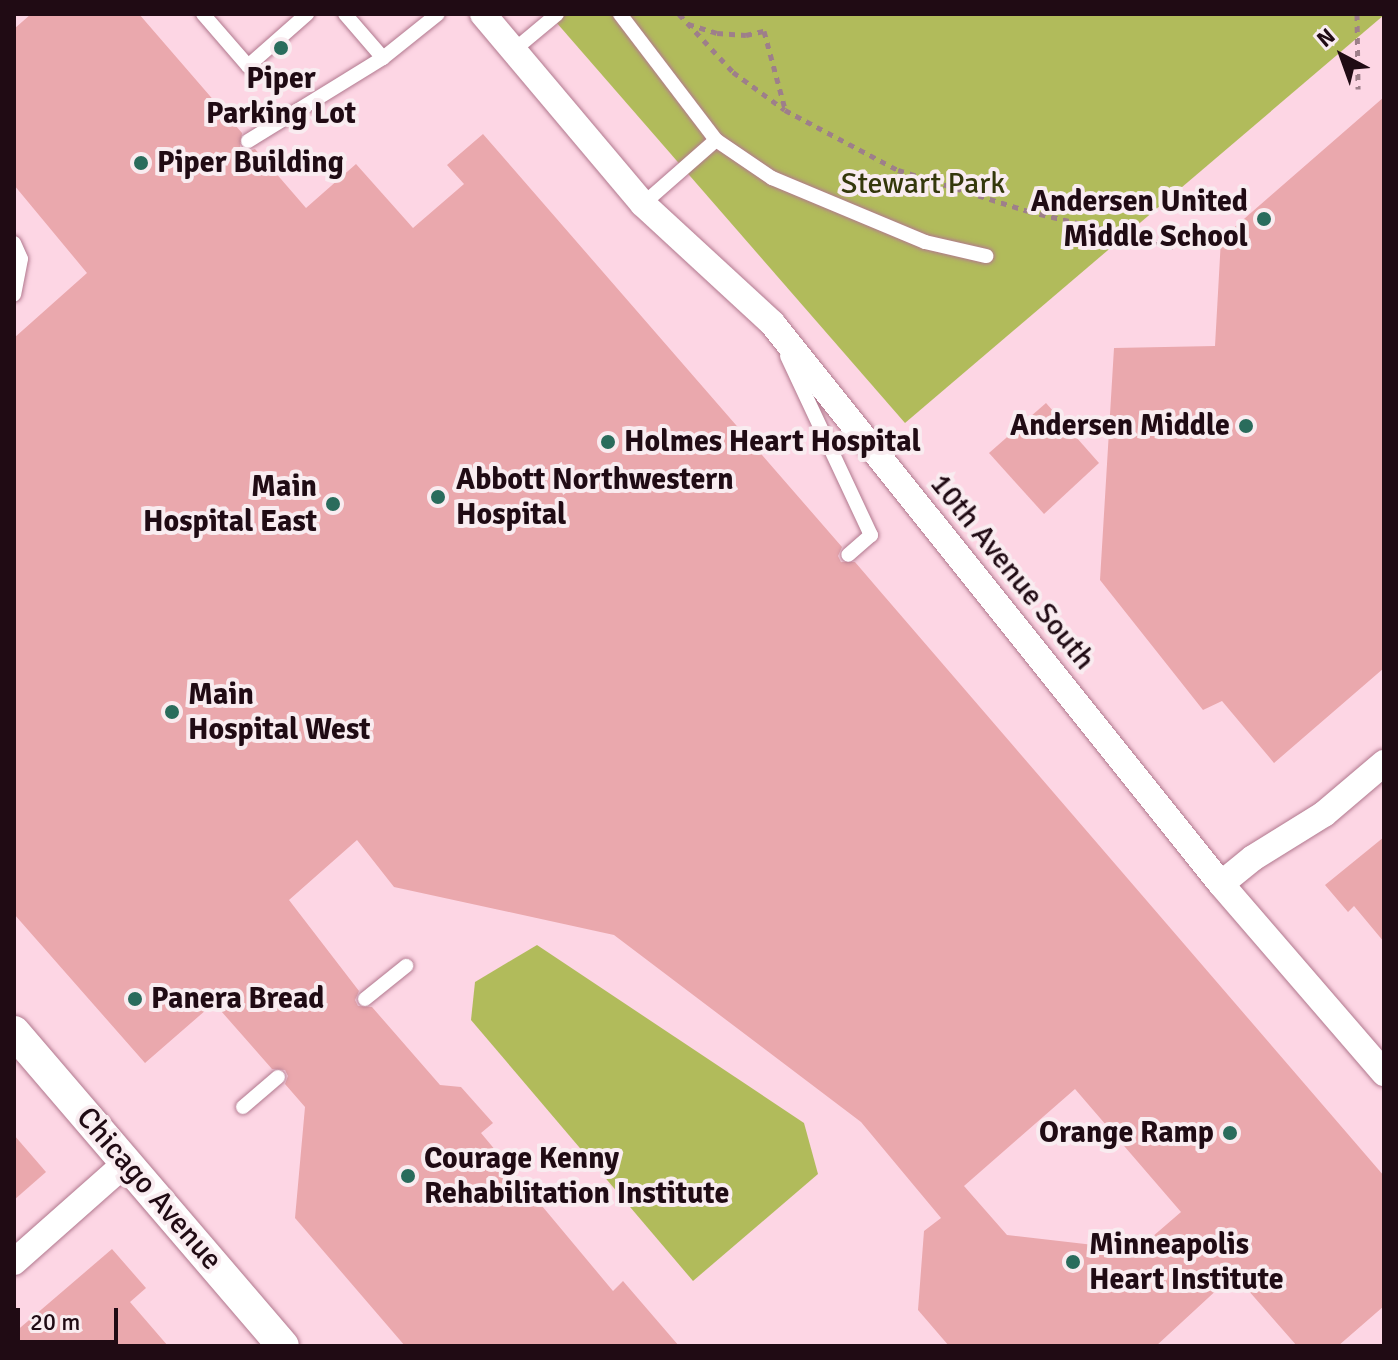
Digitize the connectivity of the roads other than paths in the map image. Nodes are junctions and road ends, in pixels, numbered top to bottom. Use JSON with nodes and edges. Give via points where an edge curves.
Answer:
{"nodes":[{"id":1,"x":203,"y":14,"type":"edge"},
{"id":2,"x":307,"y":14,"type":"edge"},
{"id":3,"x":345,"y":14,"type":"edge"},
{"id":4,"x":438,"y":14,"type":"edge"},
{"id":5,"x":483,"y":14,"type":"edge"},
{"id":6,"x":557,"y":14,"type":"edge"},
{"id":7,"x":620,"y":14,"type":"edge"},
{"id":8,"x":514,"y":50,"type":"junction"},
{"id":9,"x":383,"y":58,"type":"junction"},
{"id":10,"x":716,"y":140,"type":"junction"},
{"id":11,"x":248,"y":141,"type":"dead end"},
{"id":12,"x":643,"y":204,"type":"junction"},
{"id":13,"x":14,"y":243,"type":"edge"},
{"id":14,"x":986,"y":256,"type":"dead end"},
{"id":15,"x":14,"y":294,"type":"edge"},
{"id":16,"x":772,"y":323,"type":"junction"},
{"id":17,"x":848,"y":555,"type":"dead end"},
{"id":18,"x":1384,"y":763,"type":"edge"},
{"id":19,"x":1221,"y":884,"type":"junction"},
{"id":20,"x":406,"y":966,"type":"dead end"},
{"id":21,"x":365,"y":999,"type":"dead end"},
{"id":22,"x":14,"y":1032,"type":"edge"},
{"id":23,"x":1384,"y":1073,"type":"edge"},
{"id":24,"x":278,"y":1077,"type":"dead end"},
{"id":25,"x":243,"y":1107,"type":"dead end"},
{"id":26,"x":126,"y":1163,"type":"junction"},
{"id":27,"x":14,"y":1262,"type":"edge"},
{"id":28,"x":283,"y":1346,"type":"edge"}],
"edges":[{"from":1,"to":2,"type":"lane","via":[[248,66]]},
{"from":3,"to":9,"type":"lane"},
{"from":4,"to":9,"type":"lane"},
{"from":5,"to":8,"type":"street","name":"10th Avenue South"},
{"from":6,"to":8,"type":"lane"},
{"from":7,"to":10,"type":"lane"},
{"from":8,"to":12,"type":"street","name":"10th Avenue South"},
{"from":9,"to":11,"type":"lane"},
{"from":10,"to":12,"type":"lane"},
{"from":10,"to":14,"type":"lane","via":[[772,178],[849,212],[925,242]]},
{"from":12,"to":16,"type":"street","name":"10th Avenue South"},
{"from":13,"to":15,"type":"lane","via":[[21,259]]},
{"from":16,"to":17,"type":"lane","via":[[871,535]]},
{"from":16,"to":19,"type":"street","name":"10th Avenue South"},
{"from":18,"to":19,"type":"street","via":[[1324,814]]},
{"from":19,"to":23,"type":"street","name":"10th Avenue South"},
{"from":20,"to":21,"type":"lane"},
{"from":22,"to":26,"type":"street","name":"Chicago Avenue"},
{"from":24,"to":25,"type":"lane"},
{"from":26,"to":27,"type":"street"},
{"from":26,"to":28,"type":"street","name":"Chicago Avenue"}]}
